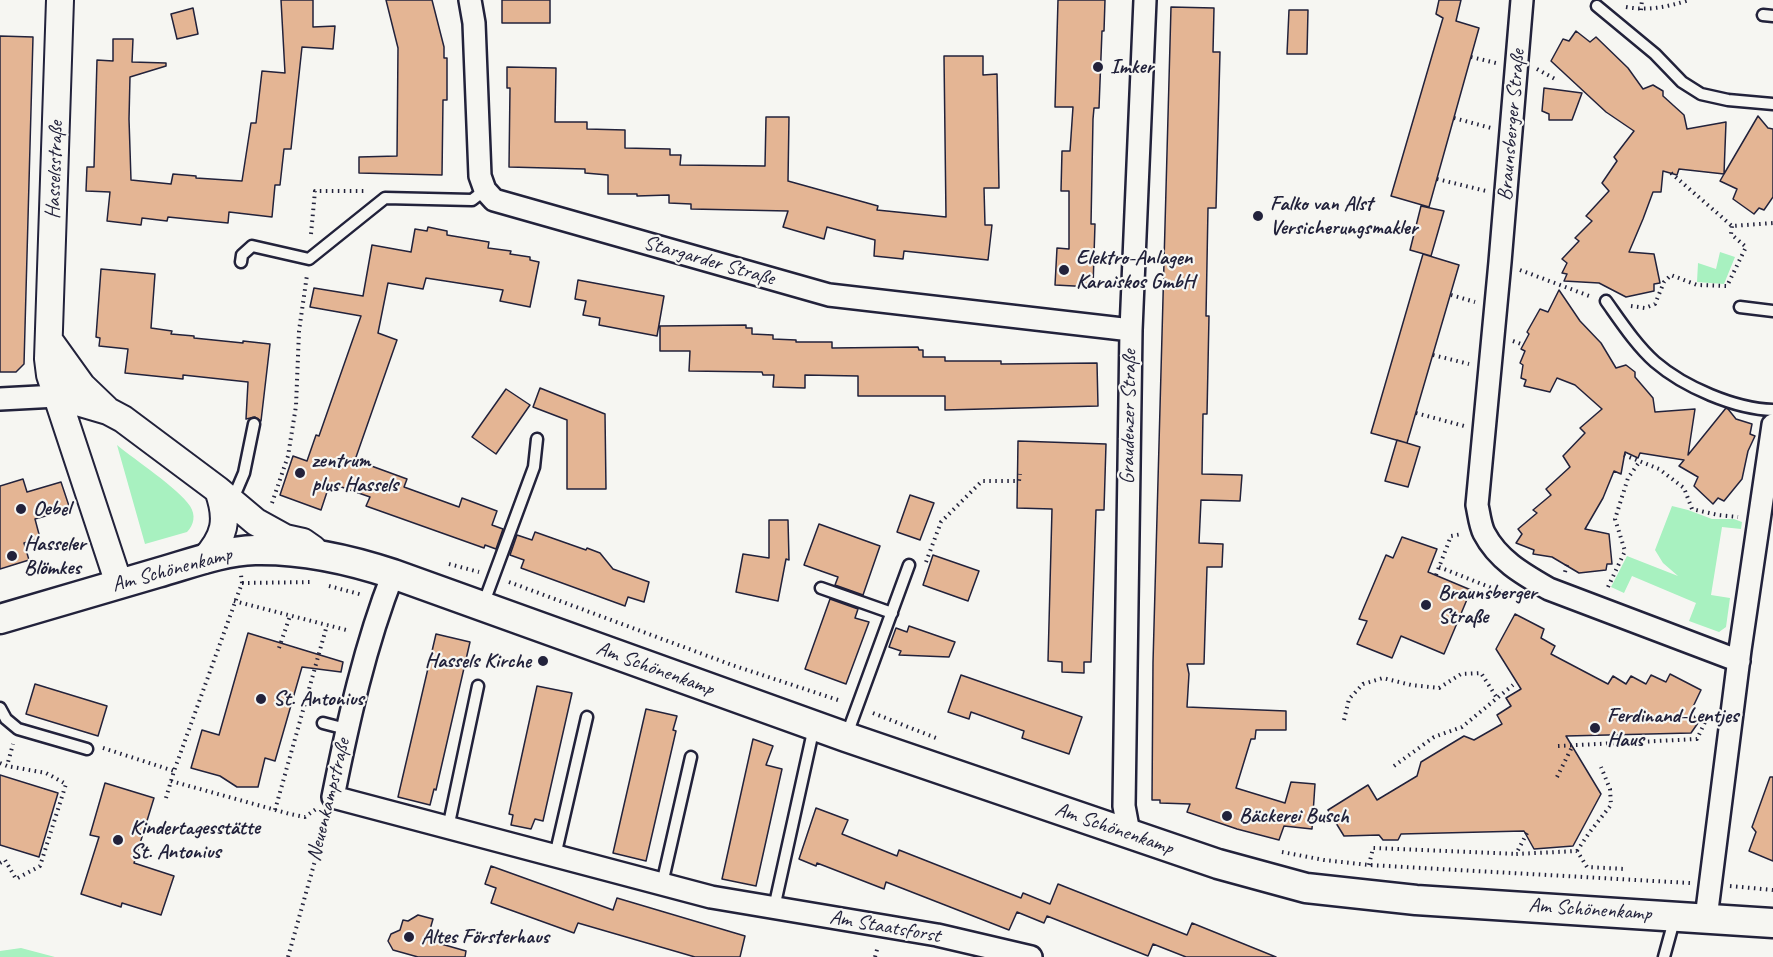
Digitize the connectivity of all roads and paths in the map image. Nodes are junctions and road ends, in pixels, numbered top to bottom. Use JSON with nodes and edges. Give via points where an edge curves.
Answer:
{"nodes":[{"id":1,"x":60,"y":0,"type":"edge"},
{"id":2,"x":470,"y":0,"type":"edge"},
{"id":3,"x":1145,"y":0,"type":"edge"},
{"id":4,"x":1522,"y":0,"type":"edge"},
{"id":5,"x":1642,"y":0,"type":"edge"},
{"id":6,"x":1689,"y":0,"type":"edge"},
{"id":7,"x":1597,"y":6,"type":"joint"},
{"id":8,"x":1641,"y":10,"type":"junction"},
{"id":9,"x":1471,"y":57,"type":"dead end"},
{"id":10,"x":1503,"y":65,"type":"dead end"},
{"id":11,"x":1531,"y":66,"type":"dead end"},
{"id":12,"x":1555,"y":79,"type":"dead end"},
{"id":13,"x":1773,"y":104,"type":"edge"},
{"id":14,"x":1454,"y":118,"type":"dead end"},
{"id":15,"x":1498,"y":130,"type":"dead end"},
{"id":16,"x":1671,"y":173,"type":"dead end"},
{"id":17,"x":1437,"y":179,"type":"dead end"},
{"id":18,"x":485,"y":190,"type":"junction"},
{"id":19,"x":1493,"y":192,"type":"dead end"},
{"id":20,"x":385,"y":198,"type":"junction"},
{"id":21,"x":1773,"y":223,"type":"edge"},
{"id":22,"x":1732,"y":226,"type":"junction"},
{"id":23,"x":309,"y":259,"type":"junction"},
{"id":24,"x":241,"y":261,"type":"dead end"},
{"id":25,"x":1515,"y":268,"type":"dead end"},
{"id":26,"x":1450,"y":296,"type":"dead end"},
{"id":27,"x":1606,"y":301,"type":"junction"},
{"id":28,"x":1482,"y":304,"type":"dead end"},
{"id":29,"x":1740,"y":307,"type":"dead end"},
{"id":30,"x":1773,"y":311,"type":"edge"},
{"id":31,"x":1131,"y":330,"type":"junction"},
{"id":32,"x":49,"y":340,"type":"junction"},
{"id":33,"x":1433,"y":355,"type":"dead end"},
{"id":34,"x":1476,"y":366,"type":"dead end"},
{"id":35,"x":57,"y":396,"type":"junction"},
{"id":36,"x":0,"y":399,"type":"edge"},
{"id":37,"x":1773,"y":410,"type":"edge"},
{"id":38,"x":108,"y":411,"type":"junction"},
{"id":39,"x":1416,"y":413,"type":"dead end"},
{"id":40,"x":254,"y":424,"type":"dead end"},
{"id":41,"x":1773,"y":425,"type":"edge"},
{"id":42,"x":1470,"y":428,"type":"dead end"},
{"id":43,"x":70,"y":435,"type":"junction"},
{"id":44,"x":537,"y":439,"type":"dead end"},
{"id":45,"x":1624,"y":455,"type":"dead end"},
{"id":46,"x":1640,"y":461,"type":"junction"},
{"id":47,"x":1020,"y":474,"type":"dead end"},
{"id":48,"x":225,"y":496,"type":"junction"},
{"id":49,"x":1745,"y":518,"type":"dead end"},
{"id":50,"x":256,"y":522,"type":"junction"},
{"id":51,"x":1484,"y":531,"type":"junction"},
{"id":52,"x":239,"y":552,"type":"junction"},
{"id":53,"x":317,"y":553,"type":"junction"},
{"id":54,"x":204,"y":560,"type":"junction"},
{"id":55,"x":441,"y":561,"type":"dead end"},
{"id":56,"x":1568,"y":561,"type":"dead end"},
{"id":57,"x":909,"y":565,"type":"joint"},
{"id":58,"x":1439,"y":567,"type":"junction"},
{"id":59,"x":393,"y":574,"type":"junction"},
{"id":60,"x":1564,"y":574,"type":"dead end"},
{"id":61,"x":1436,"y":575,"type":"dead end"},
{"id":62,"x":494,"y":576,"type":"junction"},
{"id":63,"x":119,"y":584,"type":"junction"},
{"id":64,"x":821,"y":588,"type":"dead end"},
{"id":65,"x":1605,"y":592,"type":"dead end"},
{"id":66,"x":1512,"y":596,"type":"dead end"},
{"id":67,"x":234,"y":602,"type":"junction"},
{"id":68,"x":483,"y":606,"type":"junction"},
{"id":69,"x":891,"y":613,"type":"junction"},
{"id":70,"x":290,"y":616,"type":"junction"},
{"id":71,"x":0,"y":619,"type":"edge"},
{"id":72,"x":327,"y":625,"type":"junction"},
{"id":73,"x":372,"y":637,"type":"junction"},
{"id":74,"x":279,"y":648,"type":"dead end"},
{"id":75,"x":1739,"y":660,"type":"junction"},
{"id":76,"x":1513,"y":685,"type":"dead end"},
{"id":77,"x":478,"y":686,"type":"dead end"},
{"id":78,"x":1497,"y":698,"type":"junction"},
{"id":79,"x":856,"y":706,"type":"junction"},
{"id":80,"x":0,"y":708,"type":"edge"},
{"id":81,"x":586,"y":717,"type":"dead end"},
{"id":82,"x":1344,"y":720,"type":"dead end"},
{"id":83,"x":1715,"y":722,"type":"dead end"},
{"id":84,"x":323,"y":723,"type":"dead end"},
{"id":85,"x":814,"y":726,"type":"junction"},
{"id":86,"x":18,"y":729,"type":"junction"},
{"id":87,"x":346,"y":729,"type":"junction"},
{"id":88,"x":846,"y":737,"type":"junction"},
{"id":89,"x":944,"y":740,"type":"dead end"},
{"id":90,"x":1573,"y":745,"type":"junction"},
{"id":91,"x":1558,"y":746,"type":"dead end"},
{"id":92,"x":87,"y":749,"type":"joint"},
{"id":93,"x":691,"y":758,"type":"dead end"},
{"id":94,"x":0,"y":763,"type":"edge"},
{"id":95,"x":7,"y":766,"type":"junction"},
{"id":96,"x":1394,"y":766,"type":"dead end"},
{"id":97,"x":1601,"y":767,"type":"dead end"},
{"id":98,"x":174,"y":771,"type":"junction"},
{"id":99,"x":1557,"y":777,"type":"dead end"},
{"id":100,"x":171,"y":781,"type":"junction"},
{"id":101,"x":333,"y":797,"type":"junction"},
{"id":102,"x":166,"y":798,"type":"dead end"},
{"id":103,"x":275,"y":810,"type":"junction"},
{"id":104,"x":448,"y":828,"type":"junction"},
{"id":105,"x":1129,"y":833,"type":"junction"},
{"id":106,"x":1527,"y":833,"type":"dead end"},
{"id":107,"x":1577,"y":851,"type":"junction"},
{"id":108,"x":1281,"y":852,"type":"dead end"},
{"id":109,"x":1516,"y":854,"type":"junction"},
{"id":110,"x":555,"y":856,"type":"junction"},
{"id":111,"x":0,"y":863,"type":"edge"},
{"id":112,"x":1369,"y":865,"type":"junction"},
{"id":113,"x":1625,"y":869,"type":"dead end"},
{"id":114,"x":662,"y":884,"type":"junction"},
{"id":115,"x":1709,"y":885,"type":"junction"},
{"id":116,"x":1773,"y":890,"type":"edge"},
{"id":117,"x":774,"y":908,"type":"junction"},
{"id":118,"x":1675,"y":916,"type":"junction"},
{"id":119,"x":1706,"y":918,"type":"junction"},
{"id":120,"x":1773,"y":923,"type":"edge"},
{"id":121,"x":288,"y":957,"type":"edge"},
{"id":122,"x":1031,"y":957,"type":"edge"},
{"id":123,"x":1664,"y":957,"type":"edge"}],
"edges":[{"from":1,"to":32,"type":"street","name":"Hasselsstraße"},
{"from":2,"to":18,"type":"street","via":[[480,176]]},
{"from":3,"to":31,"type":"street","name":"Graudenzer Straße"},
{"from":4,"to":51,"type":"street","name":"Braunsberger Straße","via":[[1477,505]]},
{"from":5,"to":8,"type":"path"},
{"from":6,"to":8,"type":"path"},
{"from":7,"to":8,"type":"path"},
{"from":7,"to":13,"type":"lane","via":[[1682,82],[1701,94]]},
{"from":9,"to":10,"type":"path"},
{"from":11,"to":12,"type":"path"},
{"from":14,"to":15,"type":"path"},
{"from":16,"to":22,"type":"path"},
{"from":17,"to":19,"type":"path"},
{"from":18,"to":20,"type":"lane","via":[[472,200]]},
{"from":18,"to":31,"type":"street","name":"Stargarder Straße","via":[[494,200],[829,296]]},
{"from":20,"to":23,"type":"lane"},
{"from":20,"to":23,"type":"path","via":[[381,191],[315,191]]},
{"from":21,"to":22,"type":"path"},
{"from":22,"to":27,"type":"path","via":[[1731,234],[1746,248],[1727,286],[1697,285],[1671,275],[1654,304],[1645,308]]},
{"from":23,"to":24,"type":"lane","via":[[252,246]]},
{"from":23,"to":50,"type":"path","via":[[288,456],[272,503]]},
{"from":25,"to":27,"type":"path"},
{"from":26,"to":28,"type":"path"},
{"from":27,"to":37,"type":"lane","via":[[1656,363],[1733,404]]},
{"from":29,"to":30,"type":"lane"},
{"from":31,"to":105,"type":"street","name":"Graudenzer Straße","via":[[1124,806]]},
{"from":32,"to":35,"type":"street","name":"Hasselsstraße","via":[[50,375]]},
{"from":32,"to":38,"type":"street","via":[[82,386]]},
{"from":33,"to":34,"type":"path"},
{"from":35,"to":36,"type":"street"},
{"from":35,"to":38,"type":"street"},
{"from":35,"to":43,"type":"street","name":"Hasselsstraße"},
{"from":38,"to":43,"type":"street"},
{"from":38,"to":48,"type":"street"},
{"from":39,"to":42,"type":"path"},
{"from":40,"to":48,"type":"lane","via":[[244,473]]},
{"from":41,"to":75,"type":"street"},
{"from":43,"to":63,"type":"street","name":"Hasselsstraße","via":[[95,490]]},
{"from":44,"to":62,"type":"lane","via":[[534,467]]},
{"from":45,"to":46,"type":"path"},
{"from":46,"to":49,"type":"path","via":[[1659,469],[1684,488],[1692,508]]},
{"from":46,"to":65,"type":"path","via":[[1628,478],[1615,519],[1625,551]]},
{"from":47,"to":57,"type":"path","via":[[1019,481],[982,481],[941,522],[923,570]]},
{"from":48,"to":50,"type":"street"},
{"from":48,"to":54,"type":"street","via":[[224,527],[216,546]]},
{"from":50,"to":53,"type":"street","via":[[285,538],[303,542]]},
{"from":51,"to":58,"type":"path","via":[[1451,536]]},
{"from":51,"to":75,"type":"street","name":"Braunsberger Straße","via":[[1499,555],[1549,589]]},
{"from":52,"to":53,"type":"main road","name":"Am Schönenkamp"},
{"from":52,"to":54,"type":"main road","name":"Am Schönenkamp"},
{"from":52,"to":67,"type":"path","via":[[242,583]]},
{"from":53,"to":59,"type":"main road","name":"Am Schönenkamp"},
{"from":54,"to":63,"type":"main road","name":"Am Schönenkamp"},
{"from":55,"to":62,"type":"path"},
{"from":56,"to":60,"type":"path"},
{"from":57,"to":69,"type":"lane"},
{"from":58,"to":61,"type":"path"},
{"from":58,"to":66,"type":"path"},
{"from":59,"to":68,"type":"main road","name":"Am Schönenkamp"},
{"from":59,"to":73,"type":"street","name":"Neuenkampstraße"},
{"from":62,"to":68,"type":"lane"},
{"from":62,"to":79,"type":"path","via":[[732,665]]},
{"from":63,"to":71,"type":"main road","name":"Am Schönenkamp"},
{"from":64,"to":69,"type":"lane"},
{"from":67,"to":70,"type":"path"},
{"from":67,"to":98,"type":"path"},
{"from":68,"to":85,"type":"main road","name":"Am Schönenkamp"},
{"from":69,"to":79,"type":"lane"},
{"from":70,"to":72,"type":"path"},
{"from":70,"to":74,"type":"path"},
{"from":72,"to":73,"type":"path"},
{"from":72,"to":103,"type":"path"},
{"from":73,"to":87,"type":"street","name":"Neuenkampstraße"},
{"from":75,"to":115,"type":"street"},
{"from":76,"to":78,"type":"path"},
{"from":77,"to":104,"type":"lane"},
{"from":78,"to":82,"type":"path","via":[[1481,673],[1461,674],[1439,688],[1383,678],[1363,684],[1348,699]]},
{"from":78,"to":96,"type":"path","via":[[1462,727],[1434,737]]},
{"from":79,"to":88,"type":"lane"},
{"from":79,"to":89,"type":"path"},
{"from":80,"to":86,"type":"lane"},
{"from":81,"to":110,"type":"lane"},
{"from":83,"to":90,"type":"path","via":[[1705,722],[1697,739]]},
{"from":84,"to":87,"type":"lane"},
{"from":85,"to":88,"type":"main road","name":"Am Schönenkamp"},
{"from":85,"to":117,"type":"lane"},
{"from":86,"to":92,"type":"lane"},
{"from":86,"to":95,"type":"path"},
{"from":87,"to":101,"type":"street","name":"Neuenkampstraße"},
{"from":88,"to":105,"type":"main road","name":"Am Schönenkamp"},
{"from":90,"to":91,"type":"path"},
{"from":90,"to":99,"type":"path"},
{"from":92,"to":98,"type":"path","via":[[99,747]]},
{"from":93,"to":114,"type":"lane"},
{"from":94,"to":95,"type":"path"},
{"from":95,"to":111,"type":"path","via":[[46,773],[66,784],[40,866],[16,879],[5,860]]},
{"from":97,"to":107,"type":"path","via":[[1610,789],[1611,806]]},
{"from":98,"to":100,"type":"path"},
{"from":100,"to":102,"type":"path"},
{"from":100,"to":103,"type":"path"},
{"from":101,"to":103,"type":"path","via":[[304,816]]},
{"from":101,"to":104,"type":"street","name":"Am Staatsforst"},
{"from":101,"to":121,"type":"path","name":"Neuenkampstraße"},
{"from":104,"to":110,"type":"street","name":"Am Staatsforst"},
{"from":105,"to":118,"type":"main road","name":"Am Schönenkamp","via":[[1218,864],[1306,888],[1416,900]]},
{"from":106,"to":109,"type":"path"},
{"from":107,"to":109,"type":"path"},
{"from":107,"to":113,"type":"path","via":[[1587,867]]},
{"from":108,"to":112,"type":"path"},
{"from":109,"to":112,"type":"path","via":[[1373,848]]},
{"from":110,"to":114,"type":"street","name":"Am Staatsforst"},
{"from":112,"to":115,"type":"path"},
{"from":114,"to":117,"type":"street","name":"Am Staatsforst"},
{"from":115,"to":116,"type":"path"},
{"from":115,"to":119,"type":"street"},
{"from":117,"to":122,"type":"street","name":"Am Staatsforst","via":[[937,935]]},
{"from":118,"to":119,"type":"main road","name":"Am Schönenkamp"},
{"from":118,"to":123,"type":"lane"},
{"from":119,"to":120,"type":"main road","name":"Am Schönenkamp"}]}
